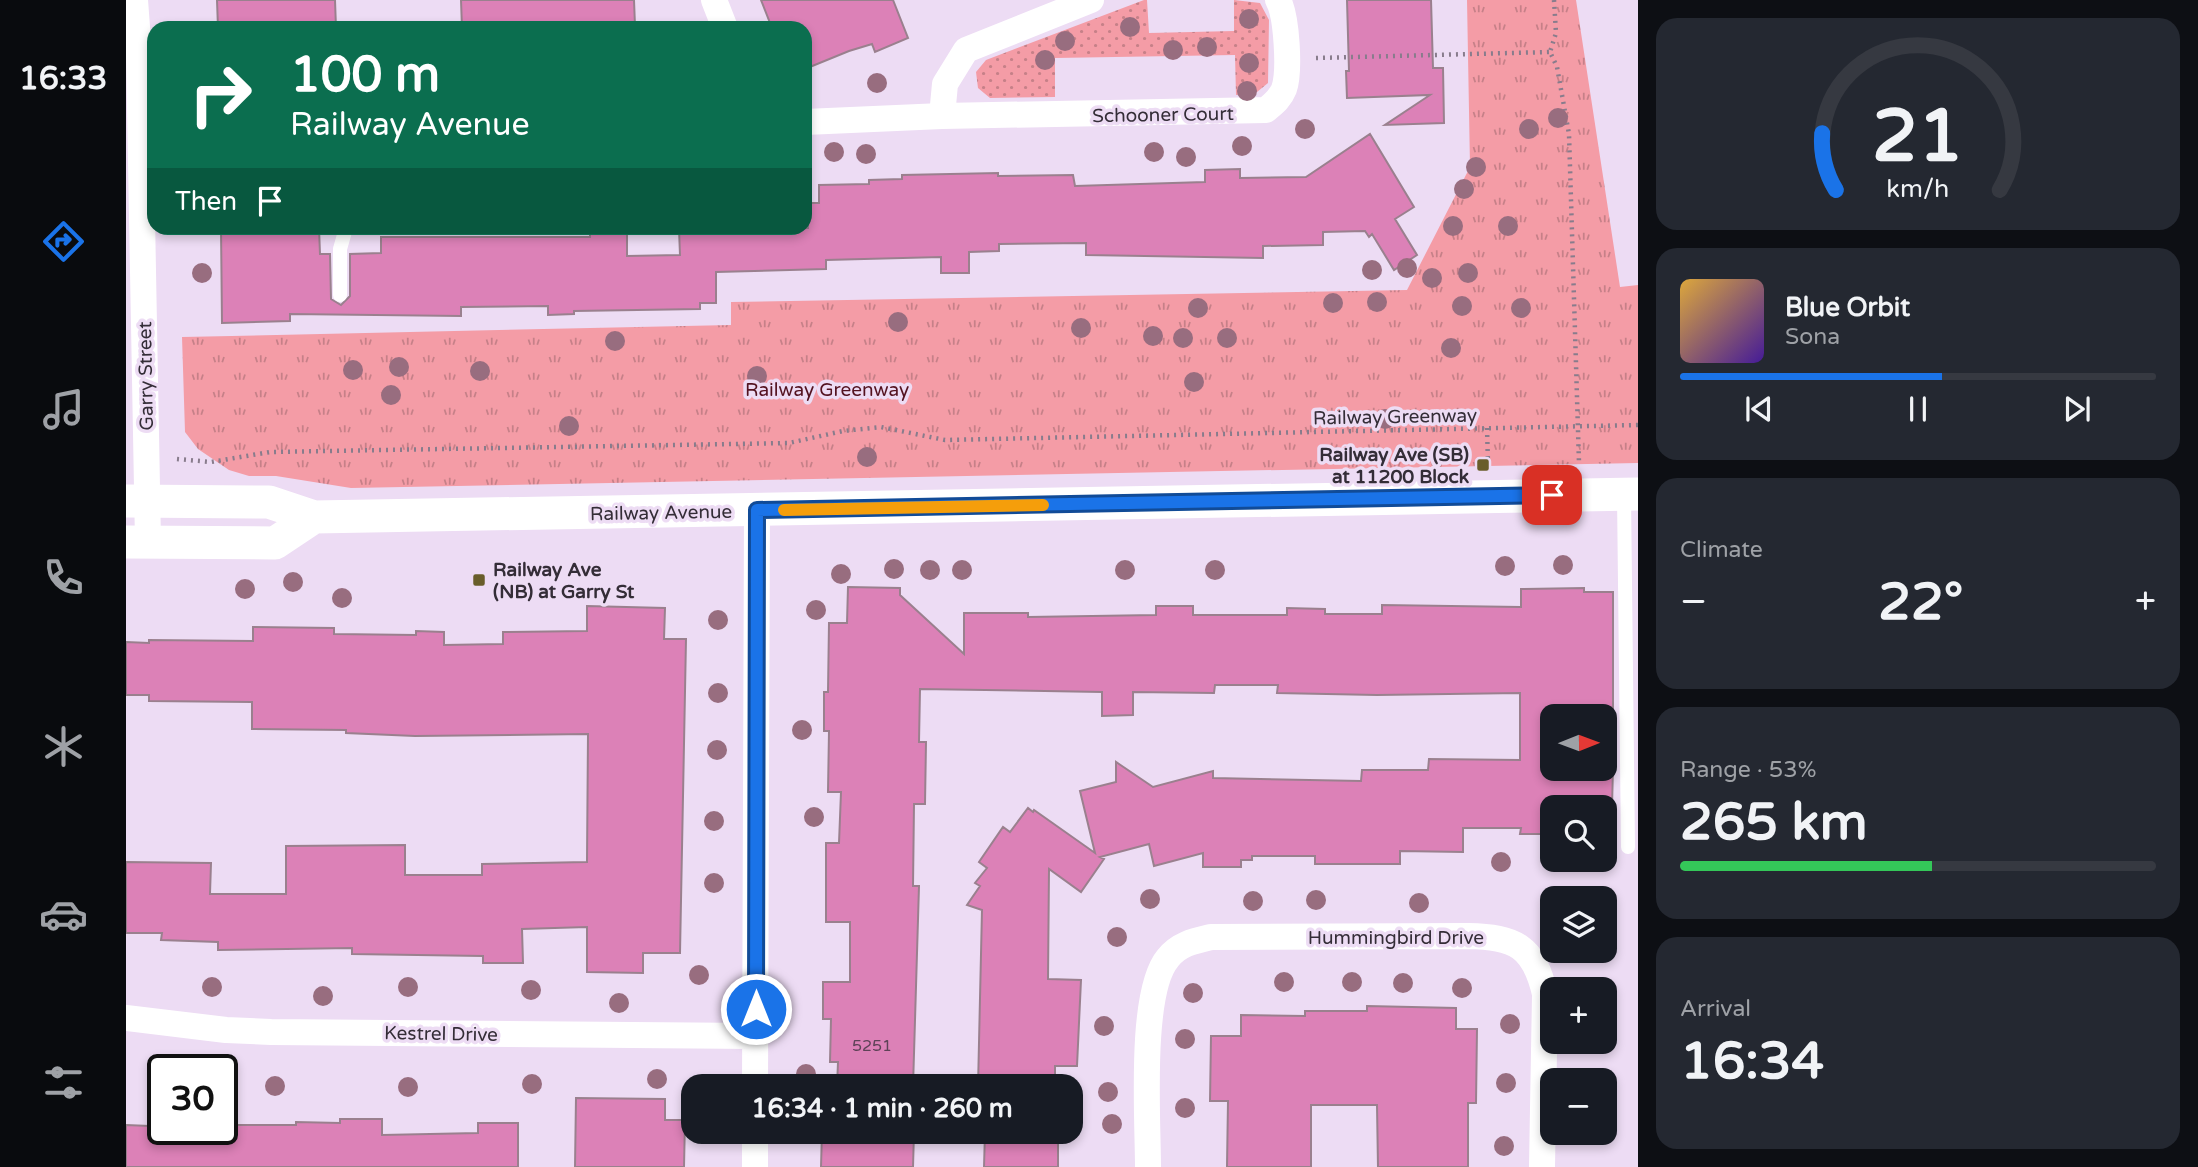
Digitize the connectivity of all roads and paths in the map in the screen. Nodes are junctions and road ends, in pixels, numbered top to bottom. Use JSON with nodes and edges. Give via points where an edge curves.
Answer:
{"nodes":[{"id":1,"x":135,"y":0,"type":"edge"},
{"id":2,"x":714,"y":0,"type":"edge"},
{"id":3,"x":1091,"y":0,"type":"edge"},
{"id":4,"x":1279,"y":0,"type":"edge"},
{"id":5,"x":1554,"y":0,"type":"edge"},
{"id":6,"x":722,"y":21,"type":"edge"},
{"id":7,"x":1550,"y":52,"type":"junction"},
{"id":8,"x":1285,"y":58,"type":"junction"},
{"id":9,"x":942,"y":116,"type":"junction"},
{"id":10,"x":812,"y":122,"type":"edge"},
{"id":11,"x":147,"y":181,"type":"edge"},
{"id":12,"x":344,"y":235,"type":"edge"},
{"id":13,"x":340,"y":295,"type":"dead end"},
{"id":14,"x":1638,"y":425,"type":"edge"},
{"id":15,"x":1579,"y":426,"type":"junction"},
{"id":16,"x":1487,"y":428,"type":"junction"},
{"id":17,"x":191,"y":458,"type":"dead end"},
{"id":18,"x":1579,"y":463,"type":"dead end"},
{"id":19,"x":1488,"y":464,"type":"dead end"},
{"id":20,"x":1631,"y":494,"type":"edge"},
{"id":21,"x":136,"y":502,"type":"edge"},
{"id":22,"x":757,"y":510,"type":"junction"},
{"id":23,"x":314,"y":517,"type":"junction"},
{"id":24,"x":137,"y":542,"type":"edge"},
{"id":25,"x":1628,"y":846,"type":"dead end"},
{"id":26,"x":126,"y":1018,"type":"edge"},
{"id":27,"x":756,"y":1036,"type":"junction"},
{"id":28,"x":755,"y":1074,"type":"edge"},
{"id":29,"x":755,"y":1144,"type":"edge"},
{"id":30,"x":755,"y":1167,"type":"edge"},
{"id":31,"x":1148,"y":1167,"type":"edge"},
{"id":32,"x":1542,"y":1167,"type":"edge"}],
"edges":[{"from":1,"to":11,"type":"street","name":"Garry Street"},
{"from":2,"to":6,"type":"street"},
{"from":3,"to":9,"type":"street","via":[[966,50],[945,83]]},
{"from":4,"to":8,"type":"street","name":"Schooner Court","via":[[1285,15]]},
{"from":5,"to":7,"type":"path","via":[[1556,33]]},
{"from":7,"to":8,"type":"path"},
{"from":7,"to":15,"type":"path","via":[[1569,134]]},
{"from":8,"to":9,"type":"street","name":"Schooner Court","via":[[1286,83],[1280,97],[1257,112]]},
{"from":9,"to":10,"type":"street","name":"Schooner Court"},
{"from":11,"to":21,"type":"street","name":"Garry Street"},
{"from":12,"to":13,"type":"lane"},
{"from":14,"to":15,"type":"path","name":"Railway Greenway"},
{"from":15,"to":16,"type":"path","name":"Railway Greenway"},
{"from":15,"to":18,"type":"path"},
{"from":16,"to":17,"type":"path","name":"Railway Greenway","via":[[945,440],[881,428],[789,443],[270,453],[211,462]]},
{"from":16,"to":19,"type":"path"},
{"from":20,"to":22,"type":"street","name":"Railway Avenue"},
{"from":20,"to":25,"type":"lane"},
{"from":21,"to":23,"type":"street","name":"Railway Avenue","via":[[270,502]]},
{"from":21,"to":24,"type":"street","name":"Garry Street"},
{"from":22,"to":23,"type":"street","name":"Railway Avenue"},
{"from":22,"to":27,"type":"street"},
{"from":23,"to":24,"type":"street","via":[[275,543]]},
{"from":26,"to":27,"type":"street","name":"Kestrel Drive","via":[[271,1032]]},
{"from":27,"to":28,"type":"street"},
{"from":29,"to":30,"type":"street"},
{"from":31,"to":32,"type":"street","name":"Hummingbird Drive","via":[[1152,994],[1166,959],[1180,946],[1211,937],[1489,937],[1520,945],[1540,972],[1545,994]]}]}
